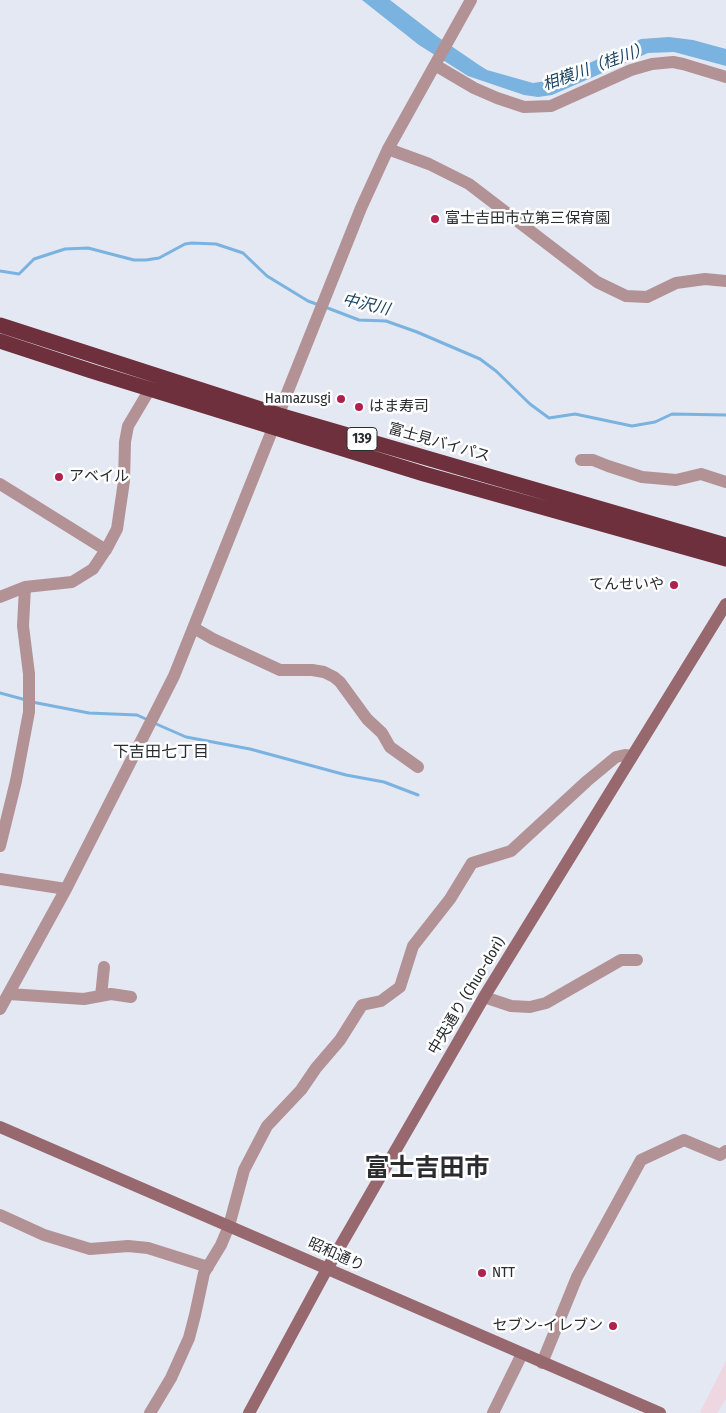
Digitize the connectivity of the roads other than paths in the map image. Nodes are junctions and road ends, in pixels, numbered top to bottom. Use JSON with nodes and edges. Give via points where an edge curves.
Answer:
{"nodes":[{"id":1,"x":471,"y":0,"type":"edge"},
{"id":2,"x":435,"y":65,"type":"junction"},
{"id":3,"x":726,"y":77,"type":"edge"},
{"id":4,"x":388,"y":149,"type":"junction"},
{"id":5,"x":726,"y":281,"type":"edge"},
{"id":6,"x":0,"y":325,"type":"edge"},
{"id":7,"x":0,"y":341,"type":"edge"},
{"id":8,"x":150,"y":389,"type":"junction"},
{"id":9,"x":276,"y":422,"type":"junction"},
{"id":10,"x":581,"y":460,"type":"dead end"},
{"id":11,"x":726,"y":482,"type":"edge"},
{"id":12,"x":0,"y":484,"type":"edge"},
{"id":13,"x":726,"y":545,"type":"edge"},
{"id":14,"x":106,"y":550,"type":"junction"},
{"id":15,"x":726,"y":559,"type":"edge"},
{"id":16,"x":26,"y":587,"type":"junction"},
{"id":17,"x":0,"y":597,"type":"edge"},
{"id":18,"x":726,"y":604,"type":"edge"},
{"id":19,"x":194,"y":628,"type":"junction"},
{"id":20,"x":632,"y":756,"type":"junction"},
{"id":21,"x":418,"y":766,"type":"dead end"},
{"id":22,"x":0,"y":846,"type":"edge"},
{"id":23,"x":0,"y":879,"type":"edge"},
{"id":24,"x":66,"y":889,"type":"junction"},
{"id":25,"x":637,"y":960,"type":"dead end"},
{"id":26,"x":104,"y":967,"type":"dead end"},
{"id":27,"x":9,"y":994,"type":"junction"},
{"id":28,"x":101,"y":996,"type":"junction"},
{"id":29,"x":131,"y":997,"type":"dead end"},
{"id":30,"x":484,"y":997,"type":"junction"},
{"id":31,"x":0,"y":1009,"type":"edge"},
{"id":32,"x":0,"y":1127,"type":"edge"},
{"id":33,"x":726,"y":1151,"type":"edge"},
{"id":34,"x":0,"y":1215,"type":"edge"},
{"id":35,"x":229,"y":1226,"type":"junction"},
{"id":36,"x":208,"y":1267,"type":"junction"},
{"id":37,"x":327,"y":1269,"type":"junction"},
{"id":38,"x":522,"y":1354,"type":"junction"},
{"id":39,"x":542,"y":1363,"type":"junction"},
{"id":40,"x":150,"y":1413,"type":"edge"},
{"id":41,"x":249,"y":1413,"type":"edge"},
{"id":42,"x":493,"y":1413,"type":"edge"},
{"id":43,"x":660,"y":1413,"type":"edge"}],
"edges":[{"from":1,"to":2,"type":"street"},
{"from":2,"to":3,"type":"street","via":[[474,88],[524,107],[563,102],[631,70],[652,64],[673,62]]},
{"from":2,"to":4,"type":"street"},
{"from":4,"to":5,"type":"street","via":[[469,184],[597,282],[626,296],[648,297],[676,283],[705,279]]},
{"from":4,"to":9,"type":"street","via":[[360,208]]},
{"from":6,"to":9,"type":"highway","name":"富士見バイパス","number":"139"},
{"from":7,"to":8,"type":"highway","name":"富士見バイパス","number":"139"},
{"from":8,"to":9,"type":"highway","name":"富士見バイパス","number":"139"},
{"from":8,"to":14,"type":"street","via":[[128,426],[117,530]]},
{"from":9,"to":13,"type":"highway","name":"富士見バイパス","number":"139"},
{"from":9,"to":15,"type":"highway","name":"富士見バイパス","number":"139","via":[[424,474]]},
{"from":9,"to":19,"type":"street"},
{"from":10,"to":11,"type":"street","via":[[594,460],[642,477],[676,480],[701,474]]},
{"from":12,"to":14,"type":"street"},
{"from":14,"to":16,"type":"street","via":[[93,569],[72,582]]},
{"from":16,"to":17,"type":"street"},
{"from":16,"to":22,"type":"street","via":[[23,626],[29,674],[29,712]]},
{"from":18,"to":20,"type":"street","name":"中央通り (Chuo-dori)"},
{"from":19,"to":21,"type":"street","via":[[280,670],[312,670],[334,677],[390,747]]},
{"from":19,"to":24,"type":"street","via":[[174,676]]},
{"from":20,"to":30,"type":"street","name":"中央通り (Chuo-dori)"},
{"from":20,"to":35,"type":"street","via":[[616,757],[610,761],[511,851],[472,863],[450,899],[413,946],[400,987],[380,1001],[362,1005],[340,1040],[301,1090],[267,1126],[244,1170]]},
{"from":23,"to":24,"type":"street"},
{"from":24,"to":27,"type":"street"},
{"from":25,"to":30,"type":"street","via":[[621,960],[546,1003],[530,1008]]},
{"from":26,"to":28,"type":"street"},
{"from":27,"to":28,"type":"street","via":[[84,999]]},
{"from":27,"to":31,"type":"street"},
{"from":28,"to":29,"type":"street"},
{"from":30,"to":37,"type":"street","name":"中央通り (Chuo-dori)"},
{"from":32,"to":35,"type":"street","name":"昭和通り"},
{"from":33,"to":39,"type":"street","via":[[720,1155],[684,1140],[641,1160],[577,1277]]},
{"from":34,"to":36,"type":"street","via":[[44,1235],[90,1249],[148,1248]]},
{"from":35,"to":36,"type":"street"},
{"from":35,"to":37,"type":"street","name":"昭和通り"},
{"from":36,"to":40,"type":"street","via":[[188,1338],[171,1378]]},
{"from":37,"to":38,"type":"street","name":"昭和通り"},
{"from":37,"to":41,"type":"street","name":"中央通り (Chuo-dori)"},
{"from":38,"to":39,"type":"street","name":"昭和通り"},
{"from":38,"to":42,"type":"street"},
{"from":39,"to":43,"type":"street","name":"昭和通り"}]}
